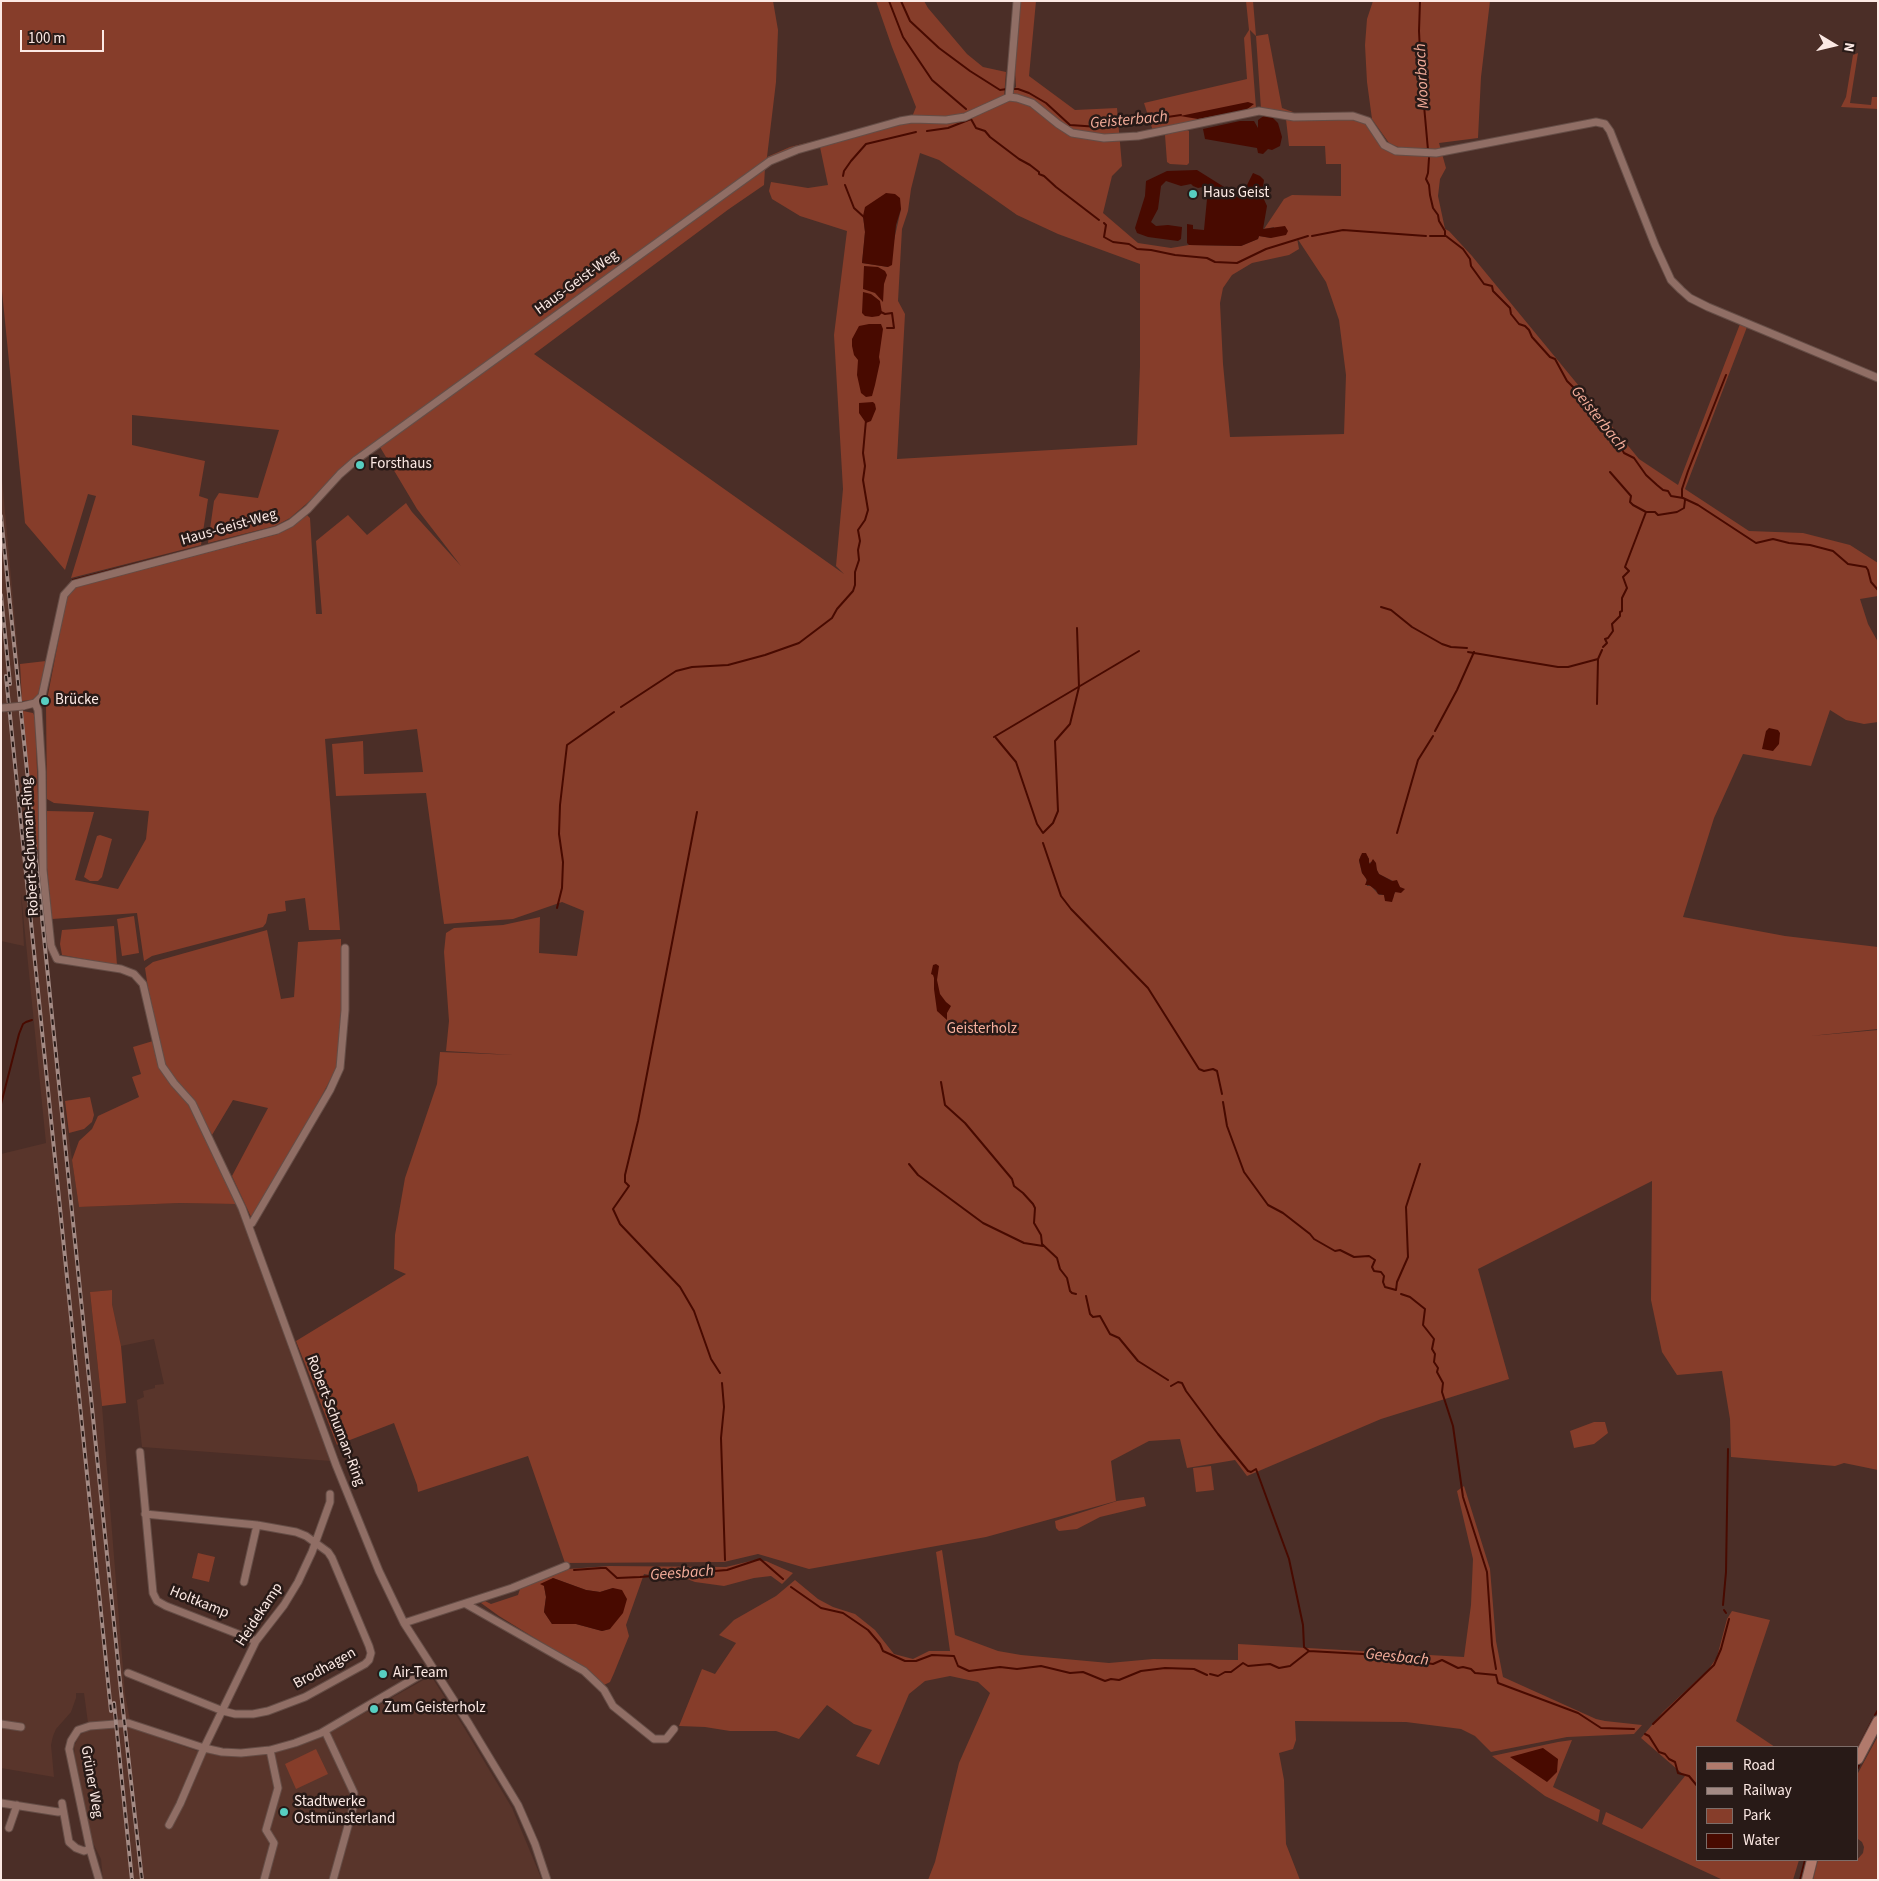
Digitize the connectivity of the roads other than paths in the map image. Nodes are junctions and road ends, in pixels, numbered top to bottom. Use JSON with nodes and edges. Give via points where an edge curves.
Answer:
{"nodes":[{"id":1,"x":1017,"y":1,"type":"edge"},
{"id":2,"x":1009,"y":92,"type":"junction"},
{"id":3,"x":1878,"y":378,"type":"edge"},
{"id":4,"x":36,"y":703,"type":"junction"},
{"id":5,"x":2,"y":708,"type":"edge"},
{"id":6,"x":345,"y":948,"type":"dead end"},
{"id":7,"x":249,"y":1225,"type":"junction"},
{"id":8,"x":140,"y":1452,"type":"dead end"},
{"id":9,"x":330,"y":1494,"type":"dead end"},
{"id":10,"x":145,"y":1514,"type":"junction"},
{"id":11,"x":258,"y":1525,"type":"junction"},
{"id":12,"x":315,"y":1542,"type":"junction"},
{"id":13,"x":566,"y":1566,"type":"dead end"},
{"id":14,"x":244,"y":1582,"type":"dead end"},
{"id":15,"x":466,"y":1604,"type":"junction"},
{"id":16,"x":404,"y":1623,"type":"junction"},
{"id":17,"x":256,"y":1641,"type":"junction"},
{"id":18,"x":432,"y":1668,"type":"junction"},
{"id":19,"x":128,"y":1672,"type":"dead end"},
{"id":20,"x":223,"y":1711,"type":"junction"},
{"id":21,"x":1878,"y":1721,"type":"edge"},
{"id":22,"x":1,"y":1724,"type":"edge"},
{"id":23,"x":21,"y":1727,"type":"dead end"},
{"id":24,"x":674,"y":1729,"type":"dead end"},
{"id":25,"x":325,"y":1731,"type":"junction"},
{"id":26,"x":204,"y":1748,"type":"junction"},
{"id":27,"x":270,"y":1750,"type":"junction"},
{"id":28,"x":1859,"y":1757,"type":"edge"},
{"id":29,"x":1,"y":1803,"type":"edge"},
{"id":30,"x":17,"y":1805,"type":"junction"},
{"id":31,"x":169,"y":1825,"type":"dead end"},
{"id":32,"x":9,"y":1828,"type":"dead end"},
{"id":33,"x":90,"y":1849,"type":"junction"},
{"id":34,"x":1812,"y":1861,"type":"edge"},
{"id":35,"x":99,"y":1880,"type":"edge"},
{"id":36,"x":264,"y":1880,"type":"edge"},
{"id":37,"x":333,"y":1880,"type":"edge"},
{"id":38,"x":547,"y":1880,"type":"edge"},
{"id":39,"x":1806,"y":1880,"type":"edge"}],
"edges":[{"from":1,"to":2,"type":"street"},
{"from":2,"to":3,"type":"street","via":[[1072,133],[1104,138],[1138,136],[1259,111],[1305,117],[1353,116],[1368,121],[1384,145],[1396,151],[1436,153],[1596,122],[1605,124],[1667,272],[1681,290],[1708,307]]},
{"from":2,"to":4,"type":"street","name":"Haus-Geist-Weg","via":[[965,117],[900,121],[797,150],[770,161],[356,460],[291,523],[277,530],[74,584],[64,595],[42,696]]},
{"from":4,"to":5,"type":"street","bridge":true},
{"from":4,"to":7,"type":"street","name":"Robert-Schuman-Ring","via":[[51,946],[57,959],[121,969],[134,974],[143,984],[162,1066],[192,1103]]},
{"from":6,"to":7,"type":"street","via":[[345,1010],[340,1068]]},
{"from":7,"to":16,"type":"street","name":"Robert-Schuman-Ring","via":[[340,1473],[379,1571]]},
{"from":8,"to":10,"type":"street","name":"Holtkamp"},
{"from":9,"to":12,"type":"street","name":"Heidekamp"},
{"from":10,"to":11,"type":"street"},
{"from":10,"to":17,"type":"street","name":"Holtkamp","via":[[153,1593],[157,1601]]},
{"from":11,"to":12,"type":"street","via":[[296,1532]]},
{"from":11,"to":14,"type":"street"},
{"from":12,"to":17,"type":"street","name":"Heidekamp","via":[[291,1595]]},
{"from":12,"to":20,"type":"street","name":"Brodhagen","via":[[332,1558],[369,1646],[369,1660],[285,1706],[253,1714]]},
{"from":13,"to":15,"type":"street"},
{"from":15,"to":16,"type":"street"},
{"from":15,"to":24,"type":"street","via":[[584,1671],[604,1690],[613,1706],[654,1739],[666,1739]]},
{"from":16,"to":18,"type":"street","name":"Robert-Schuman-Ring"},
{"from":17,"to":20,"type":"street","name":"Heidekamp"},
{"from":18,"to":25,"type":"street"},
{"from":18,"to":38,"type":"street","name":"Robert-Schuman-Ring","via":[[518,1806]]},
{"from":19,"to":20,"type":"street"},
{"from":20,"to":26,"type":"street","name":"Heidekamp"},
{"from":21,"to":28,"type":"main road"},
{"from":22,"to":23,"type":"street"},
{"from":25,"to":27,"type":"street"},
{"from":25,"to":37,"type":"street","via":[[354,1793],[353,1808]]},
{"from":26,"to":27,"type":"street","via":[[241,1753]]},
{"from":26,"to":31,"type":"street","name":"Heidekamp"},
{"from":26,"to":33,"type":"street","name":"Grüner Weg","via":[[128,1723],[90,1726],[76,1732],[70,1749]]},
{"from":27,"to":36,"type":"street","via":[[278,1788],[266,1830],[274,1843]]},
{"from":29,"to":30,"type":"street"},
{"from":30,"to":32,"type":"street"},
{"from":30,"to":33,"type":"street","via":[[58,1812],[63,1807],[69,1842],[84,1851]]},
{"from":33,"to":35,"type":"street","name":"Grüner Weg"},
{"from":34,"to":39,"type":"main road"}]}
